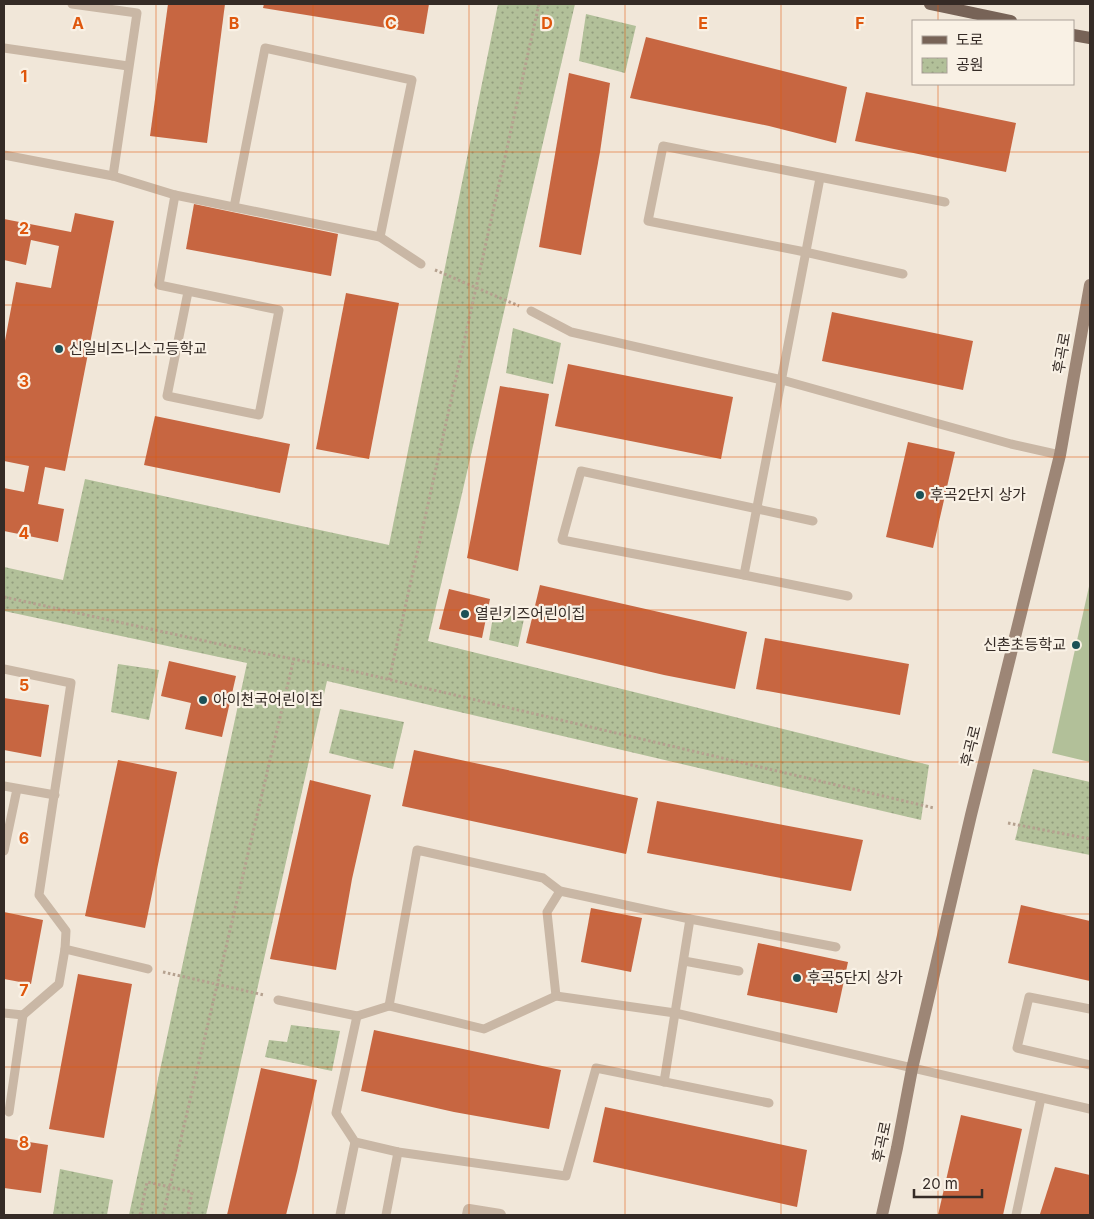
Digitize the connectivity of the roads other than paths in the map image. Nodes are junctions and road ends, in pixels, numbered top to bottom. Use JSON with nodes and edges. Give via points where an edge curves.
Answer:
{"nodes":[{"id":1,"x":72,"y":4,"type":"edge"},
{"id":2,"x":930,"y":4,"type":"edge"},
{"id":3,"x":1006,"y":20,"type":"edge"},
{"id":4,"x":1074,"y":35,"type":"edge"},
{"id":5,"x":1090,"y":38,"type":"edge"},
{"id":6,"x":4,"y":48,"type":"edge"},
{"id":7,"x":128,"y":66,"type":"junction"},
{"id":8,"x":4,"y":155,"type":"edge"},
{"id":9,"x":113,"y":176,"type":"junction"},
{"id":10,"x":820,"y":178,"type":"junction"},
{"id":11,"x":176,"y":195,"type":"junction"},
{"id":12,"x":945,"y":202,"type":"dead end"},
{"id":13,"x":234,"y":207,"type":"junction"},
{"id":14,"x":380,"y":237,"type":"junction"},
{"id":15,"x":806,"y":252,"type":"junction"},
{"id":16,"x":421,"y":264,"type":"road end"},
{"id":17,"x":903,"y":274,"type":"dead end"},
{"id":18,"x":1090,"y":285,"type":"edge"},
{"id":19,"x":188,"y":292,"type":"junction"},
{"id":20,"x":1088,"y":309,"type":"edge"},
{"id":21,"x":531,"y":310,"type":"road end"},
{"id":22,"x":782,"y":380,"type":"junction"},
{"id":23,"x":1060,"y":455,"type":"junction"},
{"id":24,"x":756,"y":507,"type":"junction"},
{"id":25,"x":813,"y":521,"type":"dead end"},
{"id":26,"x":744,"y":575,"type":"junction"},
{"id":27,"x":848,"y":596,"type":"dead end"},
{"id":28,"x":4,"y":669,"type":"edge"},
{"id":29,"x":4,"y":786,"type":"edge"},
{"id":30,"x":17,"y":789,"type":"junction"},
{"id":31,"x":54,"y":794,"type":"junction"},
{"id":32,"x":4,"y":851,"type":"edge"},
{"id":33,"x":560,"y":892,"type":"junction"},
{"id":34,"x":690,"y":919,"type":"junction"},
{"id":35,"x":836,"y":947,"type":"dead end"},
{"id":36,"x":65,"y":949,"type":"junction"},
{"id":37,"x":684,"y":961,"type":"junction"},
{"id":38,"x":148,"y":969,"type":"road end"},
{"id":39,"x":738,"y":971,"type":"dead end"},
{"id":40,"x":556,"y":996,"type":"junction"},
{"id":41,"x":278,"y":1000,"type":"road end"},
{"id":42,"x":389,"y":1006,"type":"junction"},
{"id":43,"x":1090,"y":1009,"type":"edge"},
{"id":44,"x":4,"y":1013,"type":"edge"},
{"id":45,"x":675,"y":1013,"type":"junction"},
{"id":46,"x":23,"y":1015,"type":"junction"},
{"id":47,"x":357,"y":1016,"type":"junction"},
{"id":48,"x":1090,"y":1065,"type":"edge"},
{"id":49,"x":912,"y":1069,"type":"junction"},
{"id":50,"x":664,"y":1082,"type":"junction"},
{"id":51,"x":1041,"y":1098,"type":"junction"},
{"id":52,"x":769,"y":1103,"type":"dead end"},
{"id":53,"x":1090,"y":1109,"type":"edge"},
{"id":54,"x":9,"y":1112,"type":"dead end"},
{"id":55,"x":355,"y":1142,"type":"junction"},
{"id":56,"x":398,"y":1152,"type":"junction"},
{"id":57,"x":340,"y":1215,"type":"edge"},
{"id":58,"x":386,"y":1215,"type":"edge"},
{"id":59,"x":468,"y":1215,"type":"edge"},
{"id":60,"x":500,"y":1215,"type":"edge"},
{"id":61,"x":882,"y":1215,"type":"edge"},
{"id":62,"x":1016,"y":1215,"type":"edge"}],
"edges":[{"from":1,"to":7,"type":"lane","via":[[137,13]]},
{"from":2,"to":3,"type":"main road"},
{"from":4,"to":5,"type":"main road"},
{"from":6,"to":7,"type":"lane"},
{"from":7,"to":9,"type":"lane"},
{"from":8,"to":9,"type":"lane"},
{"from":9,"to":11,"type":"lane"},
{"from":10,"to":12,"type":"lane"},
{"from":10,"to":15,"type":"lane"},
{"from":10,"to":15,"type":"lane","via":[[663,146],[648,221]]},
{"from":11,"to":13,"type":"lane"},
{"from":11,"to":19,"type":"lane","via":[[159,285]]},
{"from":13,"to":14,"type":"lane"},
{"from":13,"to":14,"type":"lane","via":[[265,48],[412,80]]},
{"from":14,"to":16,"type":"lane"},
{"from":15,"to":17,"type":"lane"},
{"from":15,"to":22,"type":"lane"},
{"from":18,"to":20,"type":"street","name":"후곡로"},
{"from":19,"to":19,"type":"lane","via":[[279,310],[259,415],[167,396]]},
{"from":20,"to":23,"type":"street","name":"후곡로"},
{"from":21,"to":22,"type":"lane","via":[[571,332]]},
{"from":22,"to":23,"type":"lane"},
{"from":22,"to":24,"type":"lane"},
{"from":23,"to":49,"type":"street","name":"후곡로"},
{"from":24,"to":25,"type":"lane"},
{"from":24,"to":26,"type":"lane"},
{"from":24,"to":26,"type":"lane","via":[[581,471],[562,540]]},
{"from":26,"to":27,"type":"lane"},
{"from":28,"to":31,"type":"lane","via":[[72,683]]},
{"from":29,"to":30,"type":"lane"},
{"from":30,"to":31,"type":"lane"},
{"from":30,"to":32,"type":"lane"},
{"from":31,"to":36,"type":"lane","via":[[39,895],[66,931]]},
{"from":33,"to":34,"type":"lane"},
{"from":33,"to":40,"type":"lane","via":[[547,912]]},
{"from":33,"to":42,"type":"lane","via":[[543,878],[417,850]]},
{"from":34,"to":35,"type":"lane"},
{"from":34,"to":37,"type":"lane"},
{"from":36,"to":38,"type":"lane"},
{"from":36,"to":46,"type":"lane","via":[[59,984]]},
{"from":37,"to":39,"type":"lane"},
{"from":37,"to":45,"type":"lane"},
{"from":40,"to":42,"type":"lane","via":[[484,1029]]},
{"from":40,"to":45,"type":"lane"},
{"from":41,"to":47,"type":"lane"},
{"from":42,"to":47,"type":"lane"},
{"from":43,"to":48,"type":"lane","via":[[1029,997],[1017,1048]]},
{"from":44,"to":46,"type":"lane"},
{"from":45,"to":49,"type":"lane"},
{"from":45,"to":50,"type":"lane"},
{"from":46,"to":54,"type":"lane"},
{"from":47,"to":55,"type":"lane","via":[[336,1113]]},
{"from":49,"to":51,"type":"lane"},
{"from":49,"to":61,"type":"street","name":"후곡로"},
{"from":50,"to":52,"type":"lane"},
{"from":50,"to":56,"type":"lane","via":[[596,1068],[566,1176]]},
{"from":51,"to":53,"type":"lane"},
{"from":51,"to":62,"type":"lane"},
{"from":55,"to":56,"type":"lane"},
{"from":55,"to":57,"type":"lane"},
{"from":56,"to":58,"type":"lane"},
{"from":59,"to":60,"type":"street","via":[[469,1210]]}]}
